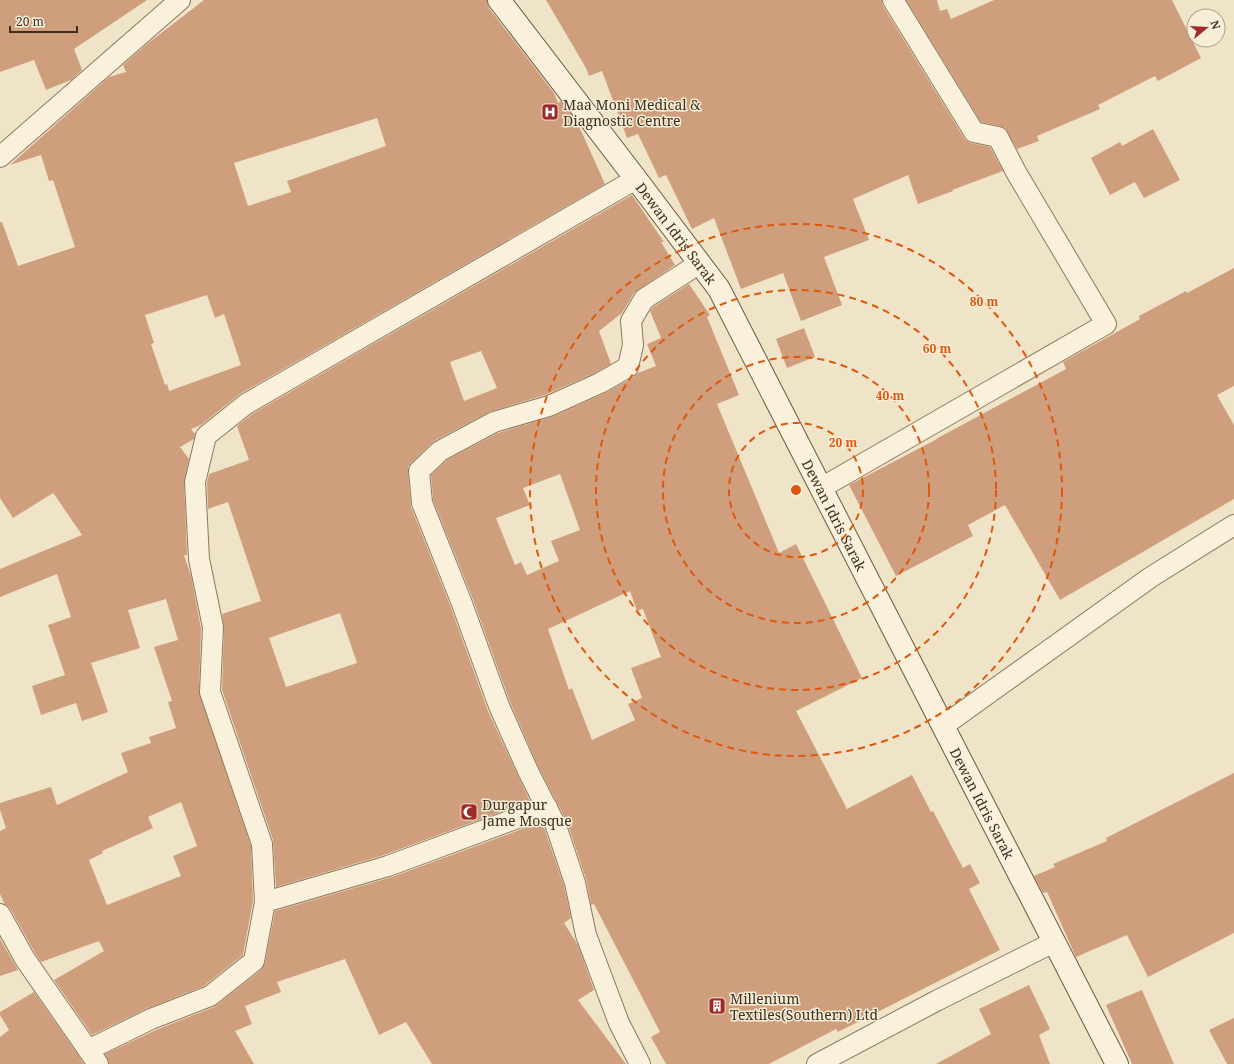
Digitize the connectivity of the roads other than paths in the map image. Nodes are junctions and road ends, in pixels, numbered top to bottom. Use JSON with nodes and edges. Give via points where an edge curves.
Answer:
{"nodes":[{"id":1,"x":180,"y":0,"type":"edge"},
{"id":2,"x":499,"y":0,"type":"edge"},
{"id":3,"x":893,"y":0,"type":"edge"},
{"id":4,"x":0,"y":157,"type":"edge"},
{"id":5,"x":636,"y":178,"type":"junction"},
{"id":6,"x":700,"y":264,"type":"junction"},
{"id":7,"x":821,"y":488,"type":"junction"},
{"id":8,"x":1234,"y":525,"type":"edge"},
{"id":9,"x":943,"y":726,"type":"junction"},
{"id":10,"x":547,"y":807,"type":"junction"},
{"id":11,"x":265,"y":902,"type":"junction"},
{"id":12,"x":0,"y":914,"type":"edge"},
{"id":13,"x":1054,"y":942,"type":"junction"},
{"id":14,"x":93,"y":1057,"type":"edge"},
{"id":15,"x":640,"y":1064,"type":"edge"},
{"id":16,"x":817,"y":1064,"type":"edge"},
{"id":17,"x":1117,"y":1064,"type":"edge"}],
"edges":[{"from":1,"to":4,"type":"street"},
{"from":2,"to":5,"type":"main road","name":"Dewan Idris Sarak"},
{"from":3,"to":7,"type":"street","via":[[974,132],[998,137],[1106,324]]},
{"from":5,"to":6,"type":"main road","name":"Dewan Idris Sarak"},
{"from":5,"to":11,"type":"street","via":[[246,404],[206,436],[195,482],[199,559],[213,627],[210,692],[262,844]]},
{"from":6,"to":7,"type":"main road","name":"Dewan Idris Sarak","via":[[719,289]]},
{"from":6,"to":10,"type":"street","via":[[644,299],[631,321],[633,345],[628,367],[549,406],[494,422],[440,451],[419,471],[422,503],[499,706],[528,772]]},
{"from":7,"to":9,"type":"main road","name":"Dewan Idris Sarak"},
{"from":8,"to":9,"type":"street","via":[[1151,577]]},
{"from":9,"to":13,"type":"main road","name":"Dewan Idris Sarak"},
{"from":10,"to":11,"type":"street","via":[[388,866]]},
{"from":10,"to":15,"type":"street","via":[[575,883],[586,935],[620,1023]]},
{"from":11,"to":14,"type":"street","via":[[254,961],[210,996],[151,1019]]},
{"from":12,"to":14,"type":"street","via":[[25,960]]},
{"from":13,"to":16,"type":"street"},
{"from":13,"to":17,"type":"main road","name":"Dewan Idris Sarak"}]}
